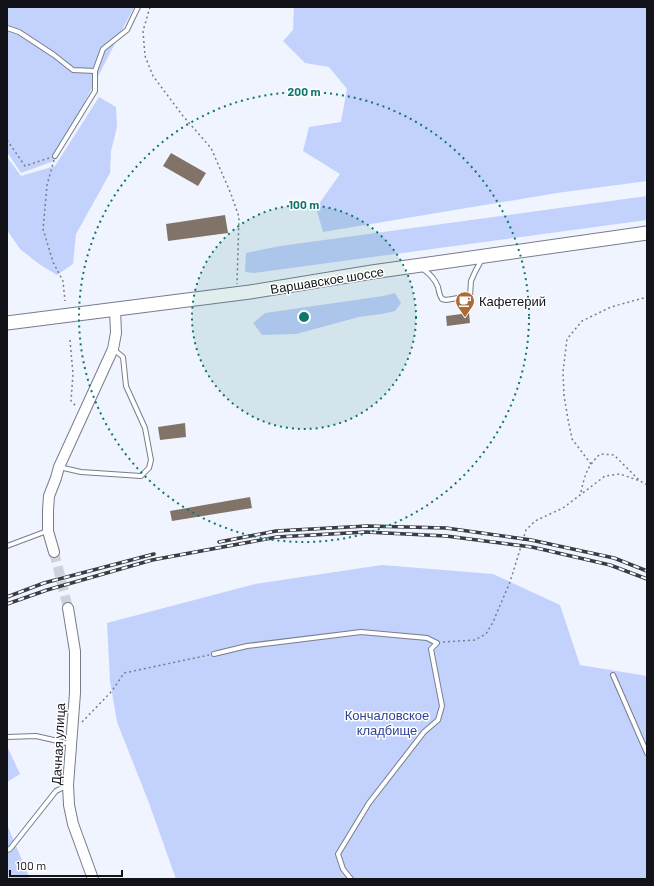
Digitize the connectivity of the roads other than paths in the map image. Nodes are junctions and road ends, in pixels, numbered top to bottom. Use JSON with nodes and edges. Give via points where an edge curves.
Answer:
{"nodes":[{"id":1,"x":138,"y":7,"type":"edge"},
{"id":2,"x":7,"y":28,"type":"edge"},
{"id":3,"x":94,"y":71,"type":"junction"},
{"id":4,"x":55,"y":156,"type":"road end"},
{"id":5,"x":647,"y":232,"type":"edge"},
{"id":6,"x":485,"y":256,"type":"junction"},
{"id":7,"x":417,"y":266,"type":"junction"},
{"id":8,"x":115,"y":309,"type":"junction"},
{"id":9,"x":7,"y":323,"type":"edge"},
{"id":10,"x":113,"y":349,"type":"junction"},
{"id":11,"x":59,"y":467,"type":"junction"},
{"id":12,"x":48,"y":531,"type":"junction"},
{"id":13,"x":7,"y":546,"type":"edge"},
{"id":14,"x":54,"y":552,"type":"tunnel mouth"},
{"id":15,"x":68,"y":608,"type":"tunnel mouth"},
{"id":16,"x":214,"y":654,"type":"road end"},
{"id":17,"x":614,"y":675,"type":"dead end"},
{"id":18,"x":7,"y":737,"type":"edge"},
{"id":19,"x":71,"y":744,"type":"junction"},
{"id":20,"x":647,"y":753,"type":"edge"},
{"id":21,"x":68,"y":785,"type":"junction"},
{"id":22,"x":7,"y":850,"type":"edge"},
{"id":23,"x":92,"y":879,"type":"edge"},
{"id":24,"x":351,"y":879,"type":"edge"}],
"edges":[{"from":1,"to":3,"type":"lane","via":[[127,30],[104,49]]},
{"from":2,"to":3,"type":"lane","via":[[19,32],[73,70]]},
{"from":3,"to":4,"type":"lane","via":[[95,91]]},
{"from":5,"to":6,"type":"main road","name":"Варшавское шоссе"},
{"from":6,"to":7,"type":"main road","name":"Варшавское шоссе"},
{"from":6,"to":7,"type":"lane","via":[[471,281],[470,296],[446,300],[440,296],[432,277]]},
{"from":7,"to":8,"type":"main road","name":"Варшавское шоссе","via":[[238,294]]},
{"from":8,"to":9,"type":"main road","name":"Варшавское шоссе"},
{"from":8,"to":10,"type":"street","via":[[116,333]]},
{"from":10,"to":11,"type":"street"},
{"from":10,"to":11,"type":"lane","via":[[123,357],[126,386],[145,428],[152,460],[149,468],[141,476],[81,472]]},
{"from":11,"to":12,"type":"street","via":[[49,496]]},
{"from":12,"to":13,"type":"lane"},
{"from":12,"to":14,"type":"street"},
{"from":15,"to":19,"type":"street","name":"Дачная улица","via":[[75,651]]},
{"from":16,"to":24,"type":"lane","via":[[248,646],[361,632],[427,638],[437,643],[431,648],[442,706],[438,720],[424,732],[369,803],[338,854],[343,869]]},
{"from":17,"to":20,"type":"lane"},
{"from":18,"to":19,"type":"lane","via":[[36,736]]},
{"from":19,"to":21,"type":"street","name":"Дачная улица"},
{"from":21,"to":22,"type":"lane","via":[[56,792]]},
{"from":21,"to":23,"type":"street","name":"Дачная улица","via":[[73,824]]}]}
